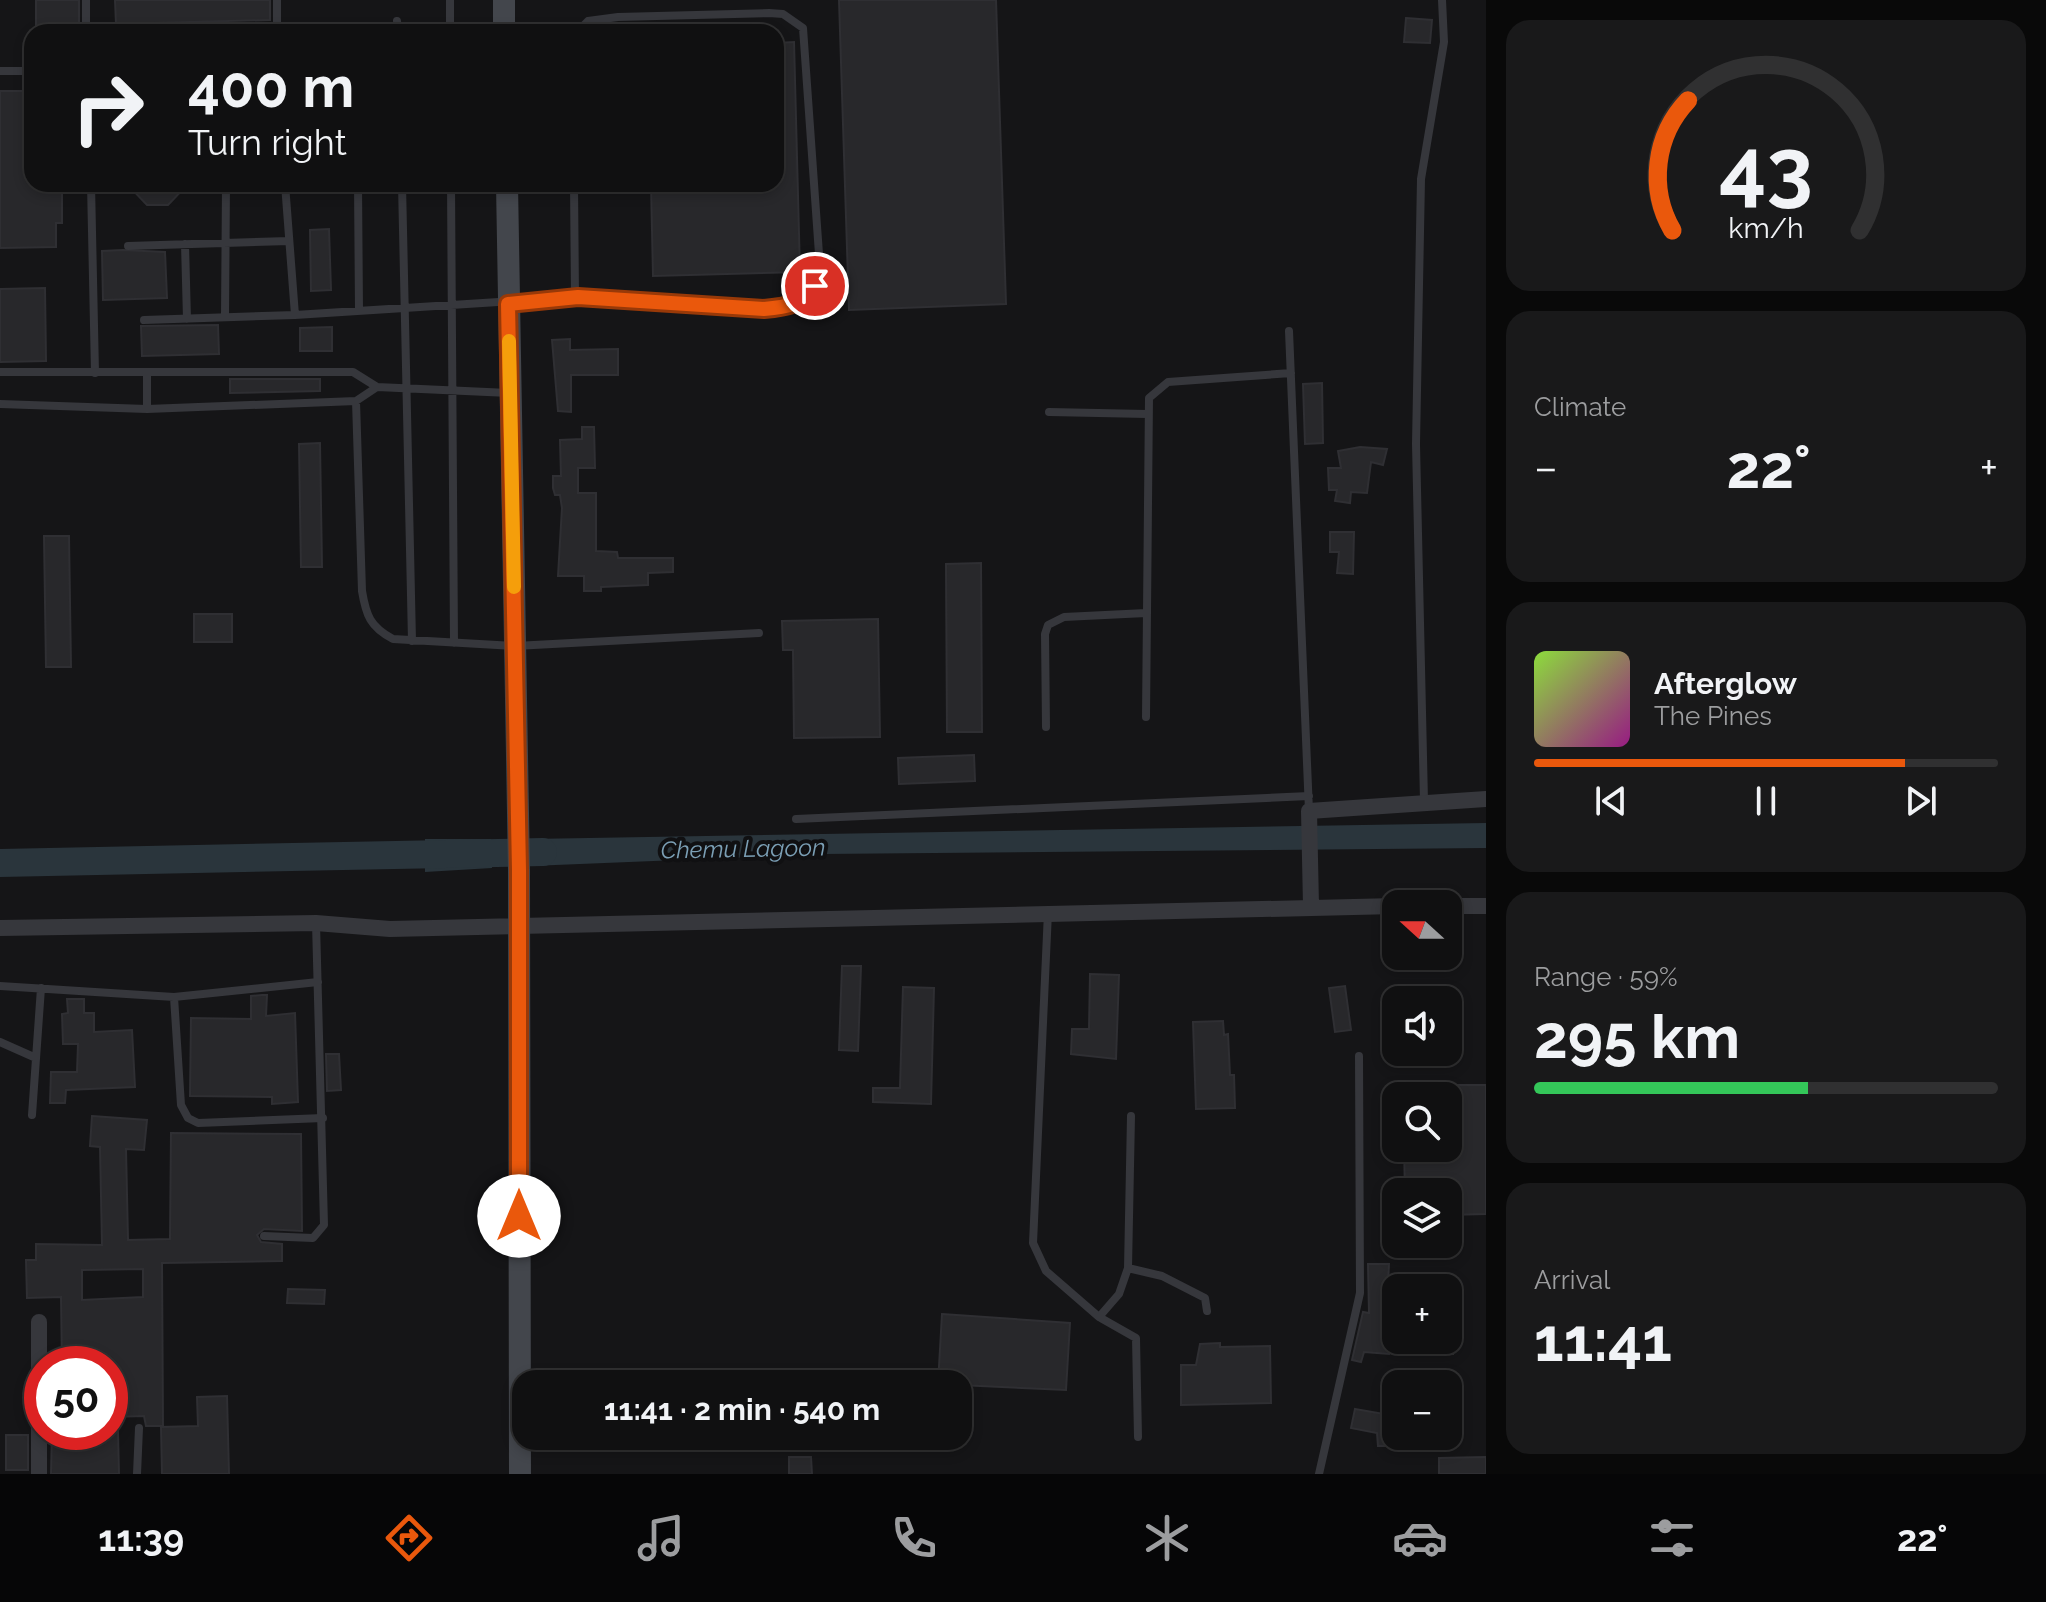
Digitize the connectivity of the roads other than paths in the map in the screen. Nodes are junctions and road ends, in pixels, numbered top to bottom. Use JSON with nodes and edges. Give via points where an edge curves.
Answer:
{"nodes":[{"id":1,"x":86,"y":0,"type":"edge"},
{"id":2,"x":277,"y":0,"type":"edge"},
{"id":3,"x":450,"y":0,"type":"edge"},
{"id":4,"x":504,"y":0,"type":"edge"},
{"id":5,"x":1442,"y":0,"type":"edge"},
{"id":6,"x":397,"y":21,"type":"dead end"},
{"id":7,"x":86,"y":24,"type":"edge"},
{"id":8,"x":277,"y":24,"type":"edge"},
{"id":9,"x":397,"y":24,"type":"edge"},
{"id":10,"x":450,"y":24,"type":"edge"},
{"id":11,"x":504,"y":24,"type":"edge"},
{"id":12,"x":585,"y":24,"type":"edge"},
{"id":13,"x":0,"y":71,"type":"edge"},
{"id":14,"x":24,"y":71,"type":"edge"},
{"id":15,"x":91,"y":192,"type":"edge"},
{"id":16,"x":226,"y":192,"type":"edge"},
{"id":17,"x":286,"y":192,"type":"edge"},
{"id":18,"x":358,"y":192,"type":"edge"},
{"id":19,"x":402,"y":192,"type":"edge"},
{"id":20,"x":451,"y":192,"type":"edge"},
{"id":21,"x":507,"y":192,"type":"edge"},
{"id":22,"x":574,"y":192,"type":"edge"},
{"id":23,"x":289,"y":241,"type":"junction"},
{"id":24,"x":226,"y":242,"type":"junction"},
{"id":25,"x":185,"y":244,"type":"junction"},
{"id":26,"x":128,"y":246,"type":"dead end"},
{"id":27,"x":575,"y":297,"type":"junction"},
{"id":28,"x":453,"y":302,"type":"junction"},
{"id":29,"x":508,"y":304,"type":"junction"},
{"id":30,"x":406,"y":306,"type":"junction"},
{"id":31,"x":359,"y":310,"type":"junction"},
{"id":32,"x":295,"y":315,"type":"junction"},
{"id":33,"x":225,"y":317,"type":"junction"},
{"id":34,"x":187,"y":319,"type":"junction"},
{"id":35,"x":144,"y":320,"type":"dead end"},
{"id":36,"x":1289,"y":331,"type":"dead end"},
{"id":37,"x":0,"y":372,"type":"edge"},
{"id":38,"x":95,"y":373,"type":"junction"},
{"id":39,"x":1291,"y":373,"type":"junction"},
{"id":40,"x":147,"y":374,"type":"junction"},
{"id":41,"x":377,"y":387,"type":"junction"},
{"id":42,"x":406,"y":389,"type":"junction"},
{"id":43,"x":450,"y":391,"type":"junction"},
{"id":44,"x":510,"y":393,"type":"junction"},
{"id":45,"x":356,"y":401,"type":"junction"},
{"id":46,"x":0,"y":404,"type":"edge"},
{"id":47,"x":147,"y":409,"type":"junction"},
{"id":48,"x":1049,"y":412,"type":"dead end"},
{"id":49,"x":1147,"y":414,"type":"junction"},
{"id":50,"x":1146,"y":613,"type":"junction"},
{"id":51,"x":759,"y":633,"type":"dead end"},
{"id":52,"x":412,"y":641,"type":"junction"},
{"id":53,"x":454,"y":643,"type":"junction"},
{"id":54,"x":515,"y":646,"type":"junction"},
{"id":55,"x":1146,"y":717,"type":"dead end"},
{"id":56,"x":1046,"y":727,"type":"dead end"},
{"id":57,"x":1486,"y":799,"type":"edge"},
{"id":58,"x":1424,"y":801,"type":"junction"},
{"id":59,"x":1309,"y":811,"type":"junction"},
{"id":60,"x":796,"y":819,"type":"dead end"},
{"id":61,"x":1311,"y":906,"type":"junction"},
{"id":62,"x":1382,"y":906,"type":"edge"},
{"id":63,"x":1462,"y":906,"type":"edge"},
{"id":64,"x":1486,"y":906,"type":"edge"},
{"id":65,"x":1048,"y":911,"type":"junction"},
{"id":66,"x":316,"y":923,"type":"junction"},
{"id":67,"x":518,"y":925,"type":"junction"},
{"id":68,"x":0,"y":928,"type":"edge"},
{"id":69,"x":318,"y":982,"type":"junction"},
{"id":70,"x":0,"y":986,"type":"edge"},
{"id":71,"x":41,"y":988,"type":"junction"},
{"id":72,"x":174,"y":997,"type":"junction"},
{"id":73,"x":0,"y":1042,"type":"edge"},
{"id":74,"x":1359,"y":1056,"type":"dead end"},
{"id":75,"x":36,"y":1058,"type":"junction"},
{"id":76,"x":32,"y":1115,"type":"dead end"},
{"id":77,"x":1131,"y":1116,"type":"dead end"},
{"id":78,"x":323,"y":1118,"type":"junction"},
{"id":79,"x":264,"y":1236,"type":"dead end"},
{"id":80,"x":1128,"y":1268,"type":"junction"},
{"id":81,"x":1207,"y":1311,"type":"dead end"},
{"id":82,"x":1099,"y":1317,"type":"junction"},
{"id":83,"x":39,"y":1322,"type":"dead end"},
{"id":84,"x":139,"y":1428,"type":"dead end"},
{"id":85,"x":1138,"y":1437,"type":"dead end"},
{"id":86,"x":39,"y":1474,"type":"edge"},
{"id":87,"x":137,"y":1474,"type":"edge"},
{"id":88,"x":520,"y":1474,"type":"edge"},
{"id":89,"x":1319,"y":1474,"type":"edge"}],
"edges":[{"from":1,"to":7,"type":"lane"},
{"from":2,"to":8,"type":"lane"},
{"from":3,"to":10,"type":"lane"},
{"from":4,"to":11,"type":"main road"},
{"from":5,"to":58,"type":"lane","via":[[1444,42],[1420,194],[1416,444]]},
{"from":6,"to":9,"type":"lane"},
{"from":12,"to":27,"type":"lane","via":[[618,17],[769,13],[783,14],[803,28],[819,254],[815,286],[808,297],[789,307]]},
{"from":13,"to":14,"type":"lane"},
{"from":15,"to":38,"type":"lane"},
{"from":16,"to":24,"type":"lane"},
{"from":17,"to":23,"type":"lane"},
{"from":18,"to":31,"type":"lane"},
{"from":19,"to":30,"type":"lane"},
{"from":20,"to":28,"type":"lane"},
{"from":21,"to":29,"type":"main road"},
{"from":22,"to":27,"type":"lane"},
{"from":23,"to":24,"type":"lane"},
{"from":23,"to":32,"type":"lane"},
{"from":24,"to":25,"type":"lane"},
{"from":24,"to":33,"type":"lane"},
{"from":25,"to":26,"type":"lane"},
{"from":25,"to":34,"type":"lane"},
{"from":27,"to":29,"type":"lane"},
{"from":28,"to":29,"type":"lane"},
{"from":28,"to":30,"type":"lane"},
{"from":28,"to":43,"type":"lane"},
{"from":29,"to":44,"type":"main road"},
{"from":30,"to":31,"type":"lane"},
{"from":30,"to":42,"type":"lane"},
{"from":31,"to":32,"type":"lane"},
{"from":32,"to":33,"type":"lane"},
{"from":33,"to":34,"type":"lane"},
{"from":34,"to":35,"type":"lane"},
{"from":36,"to":39,"type":"lane"},
{"from":37,"to":38,"type":"lane"},
{"from":38,"to":40,"type":"lane"},
{"from":39,"to":49,"type":"lane","via":[[1168,382],[1149,398]]},
{"from":39,"to":59,"type":"lane"},
{"from":40,"to":41,"type":"lane","via":[[353,372]]},
{"from":40,"to":47,"type":"lane"},
{"from":41,"to":42,"type":"lane"},
{"from":41,"to":45,"type":"lane"},
{"from":42,"to":43,"type":"lane"},
{"from":42,"to":52,"type":"lane"},
{"from":43,"to":44,"type":"lane"},
{"from":43,"to":53,"type":"lane"},
{"from":44,"to":54,"type":"main road"},
{"from":45,"to":47,"type":"lane"},
{"from":45,"to":52,"type":"lane","via":[[366,614],[376,630]]},
{"from":46,"to":47,"type":"lane"},
{"from":48,"to":49,"type":"lane"},
{"from":49,"to":50,"type":"lane"},
{"from":50,"to":55,"type":"lane"},
{"from":50,"to":56,"type":"lane","via":[[1064,617],[1048,625]]},
{"from":51,"to":54,"type":"lane"},
{"from":52,"to":53,"type":"lane"},
{"from":53,"to":54,"type":"lane"},
{"from":54,"to":67,"type":"main road"},
{"from":57,"to":58,"type":"street"},
{"from":58,"to":59,"type":"street"},
{"from":59,"to":60,"type":"lane"},
{"from":59,"to":61,"type":"street"},
{"from":61,"to":62,"type":"street"},
{"from":61,"to":65,"type":"street"},
{"from":63,"to":64,"type":"street"},
{"from":65,"to":67,"type":"street"},
{"from":65,"to":82,"type":"lane","via":[[1033,1243],[1046,1271]]},
{"from":66,"to":67,"type":"street","via":[[390,929]]},
{"from":66,"to":68,"type":"street"},
{"from":66,"to":69,"type":"lane"},
{"from":67,"to":88,"type":"main road"},
{"from":69,"to":72,"type":"lane"},
{"from":69,"to":78,"type":"lane"},
{"from":70,"to":71,"type":"lane"},
{"from":71,"to":72,"type":"lane"},
{"from":71,"to":75,"type":"lane"},
{"from":72,"to":78,"type":"lane","via":[[180,1095],[188,1118],[198,1123]]},
{"from":73,"to":75,"type":"lane"},
{"from":74,"to":89,"type":"lane","via":[[1360,1293]]},
{"from":75,"to":76,"type":"lane"},
{"from":77,"to":80,"type":"lane"},
{"from":78,"to":79,"type":"lane","via":[[324,1225],[313,1238]]},
{"from":80,"to":81,"type":"lane","via":[[1162,1276],[1205,1298]]},
{"from":80,"to":82,"type":"lane","via":[[1119,1294]]},
{"from":82,"to":85,"type":"lane","via":[[1139,1342]]},
{"from":83,"to":86,"type":"street"},
{"from":84,"to":87,"type":"lane"}]}
